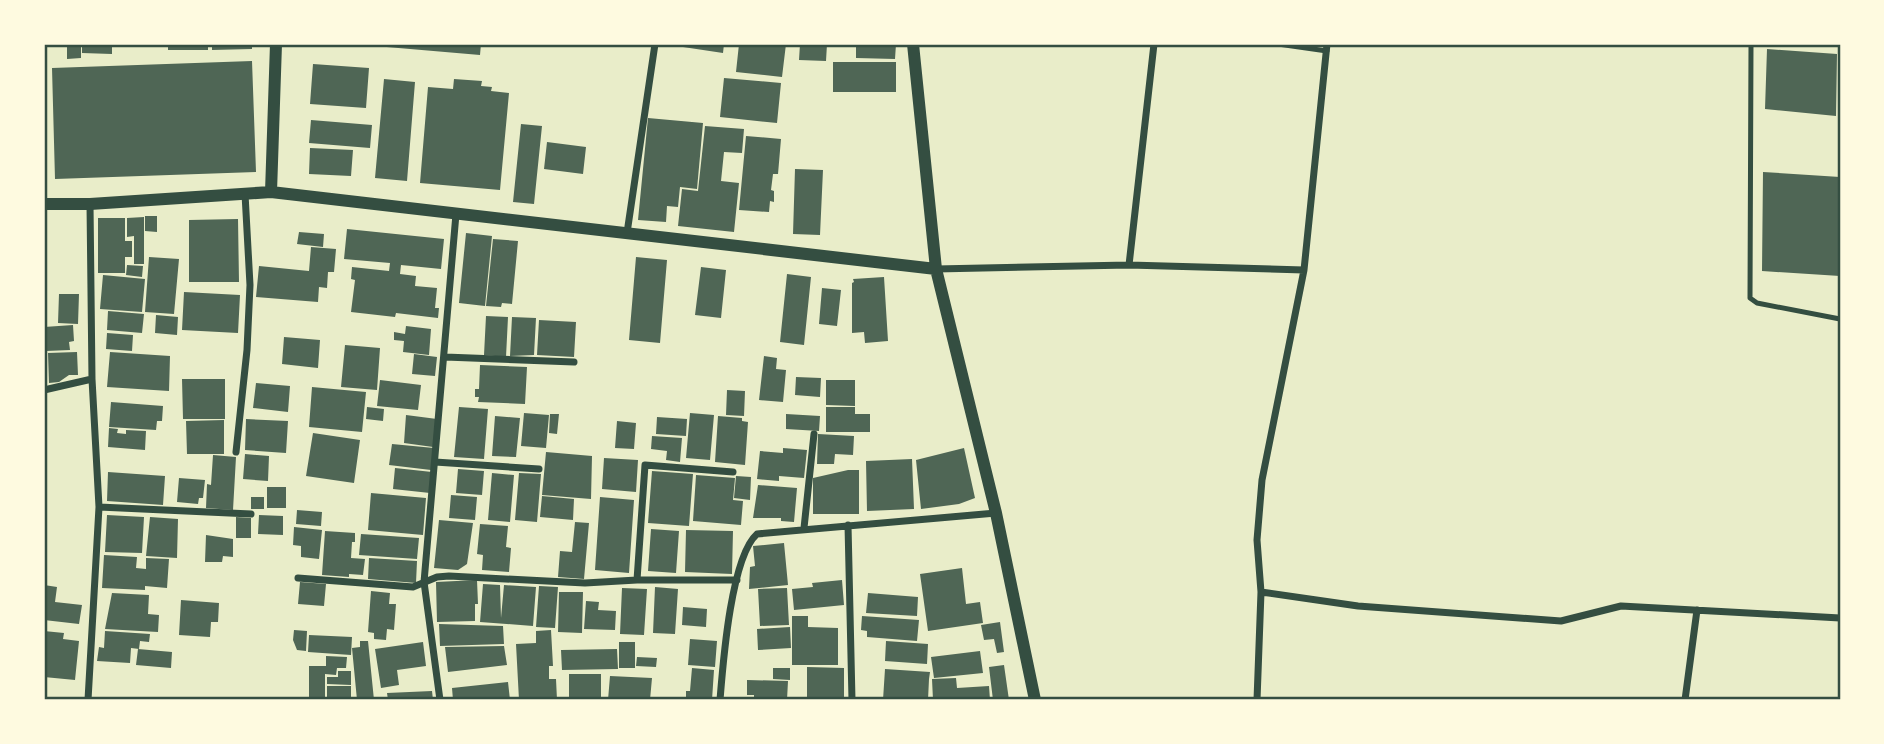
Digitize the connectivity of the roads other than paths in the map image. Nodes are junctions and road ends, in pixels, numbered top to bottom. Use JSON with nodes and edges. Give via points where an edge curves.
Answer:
{"nodes":[{"id":1,"x":276,"y":44,"type":"edge"},
{"id":2,"x":655,"y":44,"type":"edge"},
{"id":3,"x":914,"y":44,"type":"edge"},
{"id":4,"x":1154,"y":44,"type":"edge"},
{"id":5,"x":1278,"y":44,"type":"edge"},
{"id":6,"x":1751,"y":44,"type":"edge"},
{"id":7,"x":1327,"y":47,"type":"edge"},
{"id":8,"x":271,"y":192,"type":"junction"},
{"id":9,"x":245,"y":194,"type":"junction"},
{"id":10,"x":44,"y":204,"type":"edge"},
{"id":11,"x":90,"y":204,"type":"junction"},
{"id":12,"x":456,"y":214,"type":"junction"},
{"id":13,"x":626,"y":234,"type":"junction"},
{"id":14,"x":1129,"y":265,"type":"junction"},
{"id":15,"x":936,"y":269,"type":"junction"},
{"id":16,"x":1304,"y":270,"type":"junction"},
{"id":17,"x":1840,"y":319,"type":"edge"},
{"id":18,"x":445,"y":357,"type":"junction"},
{"id":19,"x":573,"y":362,"type":"dead end"},
{"id":20,"x":92,"y":379,"type":"junction"},
{"id":21,"x":44,"y":390,"type":"edge"},
{"id":22,"x":814,"y":434,"type":"dead end"},
{"id":23,"x":236,"y":452,"type":"dead end"},
{"id":24,"x":435,"y":462,"type":"junction"},
{"id":25,"x":538,"y":469,"type":"dead end"},
{"id":26,"x":733,"y":472,"type":"dead end"},
{"id":27,"x":99,"y":507,"type":"junction"},
{"id":28,"x":996,"y":513,"type":"junction"},
{"id":29,"x":251,"y":514,"type":"dead end"},
{"id":30,"x":848,"y":526,"type":"junction"},
{"id":31,"x":804,"y":528,"type":"junction"},
{"id":32,"x":298,"y":578,"type":"dead end"},
{"id":33,"x":637,"y":580,"type":"junction"},
{"id":34,"x":737,"y":580,"type":"junction"},
{"id":35,"x":424,"y":582,"type":"junction"},
{"id":36,"x":1261,"y":592,"type":"junction"},
{"id":37,"x":1696,"y":610,"type":"junction"},
{"id":38,"x":1840,"y":618,"type":"edge"},
{"id":39,"x":88,"y":700,"type":"edge"},
{"id":40,"x":440,"y":700,"type":"edge"},
{"id":41,"x":720,"y":700,"type":"edge"},
{"id":42,"x":852,"y":700,"type":"edge"},
{"id":43,"x":1035,"y":700,"type":"edge"},
{"id":44,"x":1257,"y":700,"type":"edge"},
{"id":45,"x":1685,"y":700,"type":"edge"}],
"edges":[{"from":1,"to":8,"type":"street"},
{"from":2,"to":13,"type":"street"},
{"from":3,"to":15,"type":"street"},
{"from":4,"to":14,"type":"street"},
{"from":5,"to":7,"type":"lane"},
{"from":6,"to":17,"type":"lane","via":[[1749,295],[1757,303]]},
{"from":7,"to":16,"type":"street"},
{"from":8,"to":9,"type":"street"},
{"from":8,"to":12,"type":"street"},
{"from":9,"to":11,"type":"street"},
{"from":9,"to":23,"type":"street","via":[[250,285]]},
{"from":10,"to":11,"type":"street"},
{"from":11,"to":20,"type":"street"},
{"from":12,"to":13,"type":"street"},
{"from":12,"to":18,"type":"street"},
{"from":13,"to":15,"type":"street"},
{"from":14,"to":15,"type":"street"},
{"from":14,"to":16,"type":"street"},
{"from":15,"to":28,"type":"street"},
{"from":16,"to":36,"type":"street","via":[[1262,480],[1257,540]]},
{"from":18,"to":19,"type":"street"},
{"from":18,"to":24,"type":"street"},
{"from":20,"to":21,"type":"street"},
{"from":20,"to":27,"type":"street"},
{"from":22,"to":31,"type":"street"},
{"from":24,"to":25,"type":"street"},
{"from":24,"to":35,"type":"street"},
{"from":26,"to":33,"type":"street","via":[[645,465]]},
{"from":27,"to":29,"type":"street"},
{"from":27,"to":39,"type":"street"},
{"from":28,"to":30,"type":"street"},
{"from":28,"to":43,"type":"street"},
{"from":30,"to":31,"type":"street"},
{"from":30,"to":42,"type":"street"},
{"from":31,"to":34,"type":"street","via":[[757,534],[745,549]]},
{"from":32,"to":35,"type":"street","via":[[413,587]]},
{"from":33,"to":34,"type":"street"},
{"from":33,"to":35,"type":"street","via":[[585,583],[449,576]]},
{"from":34,"to":41,"type":"street"},
{"from":35,"to":40,"type":"street"},
{"from":36,"to":37,"type":"street","via":[[1358,606],[1561,621],[1621,606]]},
{"from":36,"to":44,"type":"street"},
{"from":37,"to":38,"type":"street"},
{"from":37,"to":45,"type":"street"}]}
